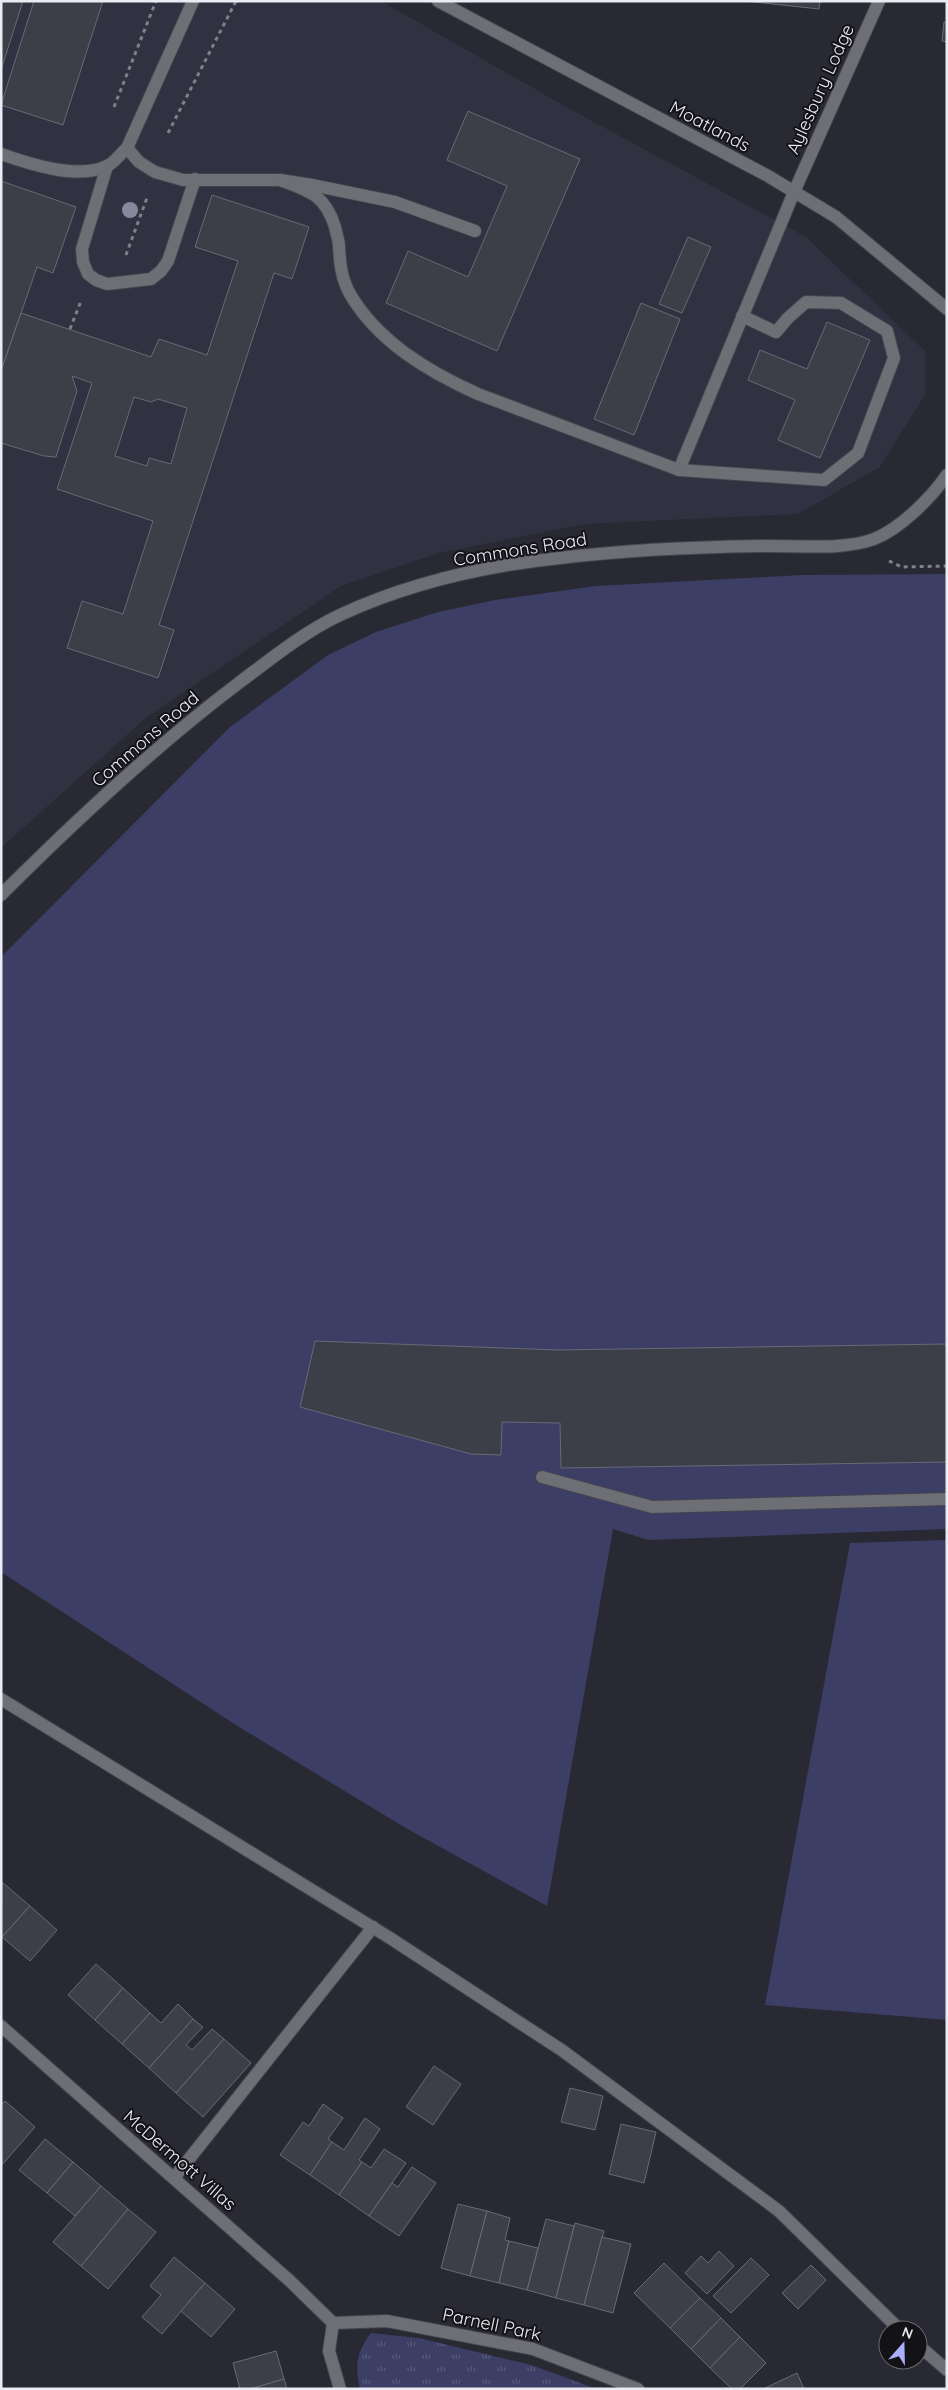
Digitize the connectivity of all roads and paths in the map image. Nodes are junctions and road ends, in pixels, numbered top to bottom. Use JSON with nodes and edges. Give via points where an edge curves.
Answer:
{"nodes":[{"id":1,"x":156,"y":1,"type":"edge"},
{"id":2,"x":193,"y":1,"type":"edge"},
{"id":3,"x":236,"y":1,"type":"edge"},
{"id":4,"x":438,"y":1,"type":"edge"},
{"id":5,"x":879,"y":1,"type":"edge"},
{"id":6,"x":114,"y":107,"type":"dead end"},
{"id":7,"x":168,"y":133,"type":"dead end"},
{"id":8,"x":128,"y":148,"type":"junction"},
{"id":9,"x":1,"y":154,"type":"edge"},
{"id":10,"x":108,"y":166,"type":"junction"},
{"id":11,"x":195,"y":179,"type":"junction"},
{"id":12,"x":280,"y":180,"type":"junction"},
{"id":13,"x":150,"y":190,"type":"dead end"},
{"id":14,"x":794,"y":192,"type":"junction"},
{"id":15,"x":475,"y":231,"type":"dead end"},
{"id":16,"x":124,"y":263,"type":"dead end"},
{"id":17,"x":82,"y":295,"type":"dead end"},
{"id":18,"x":947,"y":309,"type":"edge"},
{"id":19,"x":742,"y":316,"type":"junction"},
{"id":20,"x":70,"y":330,"type":"dead end"},
{"id":21,"x":679,"y":470,"type":"junction"},
{"id":22,"x":947,"y":475,"type":"edge"},
{"id":23,"x":852,"y":543,"type":"junction"},
{"id":24,"x":947,"y":566,"type":"edge"},
{"id":25,"x":1,"y":895,"type":"edge"},
{"id":26,"x":542,"y":1477,"type":"dead end"},
{"id":27,"x":947,"y":1499,"type":"edge"},
{"id":28,"x":1,"y":1699,"type":"edge"},
{"id":29,"x":373,"y":1928,"type":"junction"},
{"id":30,"x":1,"y":2026,"type":"edge"},
{"id":31,"x":174,"y":2178,"type":"junction"},
{"id":32,"x":890,"y":2320,"type":"edge"},
{"id":33,"x":333,"y":2324,"type":"junction"},
{"id":34,"x":928,"y":2354,"type":"edge"},
{"id":35,"x":947,"y":2370,"type":"edge"},
{"id":36,"x":340,"y":2389,"type":"edge"},
{"id":37,"x":638,"y":2389,"type":"edge"}],
"edges":[{"from":1,"to":6,"type":"path"},
{"from":2,"to":8,"type":"street"},
{"from":3,"to":7,"type":"path"},
{"from":4,"to":14,"type":"street","name":"Moatlands"},
{"from":5,"to":14,"type":"street","name":"Aylesbury Lodge"},
{"from":8,"to":10,"type":"street"},
{"from":8,"to":11,"type":"street","via":[[155,172],[183,180]]},
{"from":9,"to":10,"type":"street","via":[[57,170],[90,170]]},
{"from":10,"to":11,"type":"street","via":[[82,249],[88,274],[107,284],[151,279],[161,272],[168,261]]},
{"from":11,"to":12,"type":"street"},
{"from":12,"to":15,"type":"street","via":[[395,202]]},
{"from":12,"to":21,"type":"street","via":[[324,202],[340,243],[340,266],[350,293],[396,346],[421,365],[478,394]]},
{"from":13,"to":16,"type":"path"},
{"from":14,"to":18,"type":"street","name":"Moatlands","via":[[836,217]]},
{"from":14,"to":19,"type":"street","name":"Aylesbury Lodge"},
{"from":17,"to":20,"type":"path"},
{"from":19,"to":21,"type":"street","name":"Aylesbury Lodge"},
{"from":19,"to":21,"type":"street","via":[[776,332],[806,302],[841,304],[887,331],[894,358],[858,453],[824,480]]},
{"from":22,"to":23,"type":"street","name":"Commons Road","via":[[901,524],[874,539]]},
{"from":23,"to":24,"type":"path","via":[[902,567]]},
{"from":23,"to":25,"type":"street","name":"Commons Road","via":[[652,550],[541,560],[470,572],[398,592],[338,616],[282,650],[221,696],[131,771]]},
{"from":26,"to":27,"type":"street","via":[[652,1507]]},
{"from":28,"to":29,"type":"street"},
{"from":29,"to":31,"type":"street"},
{"from":29,"to":32,"type":"street","via":[[563,2051],[779,2211]]},
{"from":30,"to":31,"type":"street","name":"McDermott Villas"},
{"from":31,"to":33,"type":"street","name":"McDermott Villas","via":[[290,2281]]},
{"from":33,"to":36,"type":"street","via":[[329,2352]]},
{"from":33,"to":37,"type":"street","name":"Parnell Park","via":[[387,2321],[533,2349]]},
{"from":34,"to":35,"type":"street"}]}
